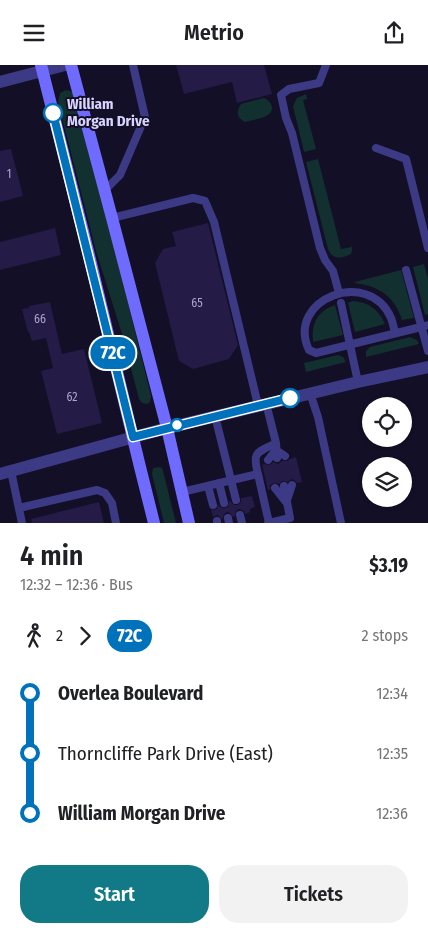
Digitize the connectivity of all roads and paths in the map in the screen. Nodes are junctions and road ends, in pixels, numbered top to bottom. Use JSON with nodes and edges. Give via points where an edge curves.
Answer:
{"nodes":[{"id":1,"x":65,"y":65,"type":"edge"},
{"id":2,"x":71,"y":65,"type":"edge"},
{"id":3,"x":133,"y":65,"type":"edge"},
{"id":4,"x":326,"y":65,"type":"edge"},
{"id":5,"x":42,"y":68,"type":"edge"},
{"id":6,"x":0,"y":82,"type":"edge"},
{"id":7,"x":376,"y":148,"type":"dead end"},
{"id":8,"x":104,"y":191,"type":"junction"},
{"id":9,"x":112,"y":218,"type":"junction"},
{"id":10,"x":428,"y":248,"type":"edge"},
{"id":11,"x":406,"y":270,"type":"dead end"},
{"id":12,"x":339,"y":293,"type":"junction"},
{"id":13,"x":341,"y":303,"type":"dead end"},
{"id":14,"x":425,"y":326,"type":"edge"},
{"id":15,"x":395,"y":333,"type":"junction"},
{"id":16,"x":350,"y":344,"type":"junction"},
{"id":17,"x":428,"y":351,"type":"edge"},
{"id":18,"x":428,"y":367,"type":"edge"},
{"id":19,"x":358,"y":381,"type":"junction"},
{"id":20,"x":310,"y":393,"type":"junction"},
{"id":21,"x":262,"y":405,"type":"junction"},
{"id":22,"x":214,"y":416,"type":"junction"},
{"id":23,"x":167,"y":428,"type":"junction"},
{"id":24,"x":133,"y":437,"type":"junction"},
{"id":25,"x":279,"y":452,"type":"junction"},
{"id":26,"x":268,"y":460,"type":"dead end"},
{"id":27,"x":6,"y":473,"type":"edge"},
{"id":28,"x":258,"y":474,"type":"junction"},
{"id":29,"x":230,"y":481,"type":"junction"},
{"id":30,"x":219,"y":483,"type":"junction"},
{"id":31,"x":288,"y":485,"type":"dead end"},
{"id":32,"x":208,"y":486,"type":"junction"},
{"id":33,"x":275,"y":489,"type":"dead end"},
{"id":34,"x":182,"y":492,"type":"junction"},
{"id":35,"x":236,"y":500,"type":"dead end"},
{"id":36,"x":286,"y":501,"type":"junction"},
{"id":37,"x":224,"y":503,"type":"dead end"},
{"id":38,"x":213,"y":505,"type":"dead end"},
{"id":39,"x":19,"y":508,"type":"junction"},
{"id":40,"x":22,"y":523,"type":"edge"},
{"id":41,"x":116,"y":523,"type":"edge"},
{"id":42,"x":154,"y":523,"type":"edge"},
{"id":43,"x":189,"y":523,"type":"edge"},
{"id":44,"x":268,"y":523,"type":"edge"},
{"id":45,"x":341,"y":523,"type":"edge"}],
"edges":[{"from":1,"to":5,"type":"street"},
{"from":2,"to":8,"type":"main road"},
{"from":3,"to":8,"type":"lane","via":[[145,117],[120,175]]},
{"from":4,"to":12,"type":"lane","via":[[319,83],[289,89],[281,95],[320,248],[333,271]]},
{"from":5,"to":6,"type":"street"},
{"from":5,"to":24,"type":"main road"},
{"from":7,"to":10,"type":"lane","via":[[406,159]]},
{"from":8,"to":9,"type":"main road"},
{"from":9,"to":21,"type":"lane","via":[[193,198],[206,201]]},
{"from":9,"to":23,"type":"main road"},
{"from":11,"to":14,"type":"lane"},
{"from":12,"to":15,"type":"lane","via":[[353,292],[374,298],[391,317]]},
{"from":12,"to":16,"type":"lane","via":[[317,305],[312,312],[305,330],[305,343],[316,353]]},
{"from":13,"to":16,"type":"lane"},
{"from":14,"to":15,"type":"lane"},
{"from":14,"to":17,"type":"lane"},
{"from":15,"to":16,"type":"lane"},
{"from":16,"to":19,"type":"lane"},
{"from":18,"to":19,"type":"street"},
{"from":19,"to":20,"type":"street"},
{"from":20,"to":21,"type":"street"},
{"from":20,"to":45,"type":"lane"},
{"from":21,"to":22,"type":"street"},
{"from":21,"to":25,"type":"lane"},
{"from":22,"to":23,"type":"street"},
{"from":22,"to":29,"type":"lane"},
{"from":23,"to":24,"type":"street"},
{"from":23,"to":34,"type":"main road"},
{"from":24,"to":27,"type":"street"},
{"from":24,"to":42,"type":"main road"},
{"from":25,"to":26,"type":"lane"},
{"from":25,"to":28,"type":"lane","via":[[259,452],[255,457]]},
{"from":27,"to":39,"type":"lane"},
{"from":28,"to":29,"type":"lane"},
{"from":28,"to":44,"type":"lane"},
{"from":29,"to":30,"type":"lane"},
{"from":29,"to":35,"type":"lane"},
{"from":30,"to":32,"type":"lane"},
{"from":30,"to":37,"type":"lane"},
{"from":31,"to":36,"type":"lane"},
{"from":32,"to":34,"type":"lane"},
{"from":32,"to":38,"type":"lane"},
{"from":33,"to":36,"type":"lane"},
{"from":34,"to":43,"type":"main road"},
{"from":36,"to":44,"type":"lane","via":[[290,518]]},
{"from":39,"to":40,"type":"lane"},
{"from":39,"to":41,"type":"lane","via":[[97,490],[105,493],[112,503]]}]}
